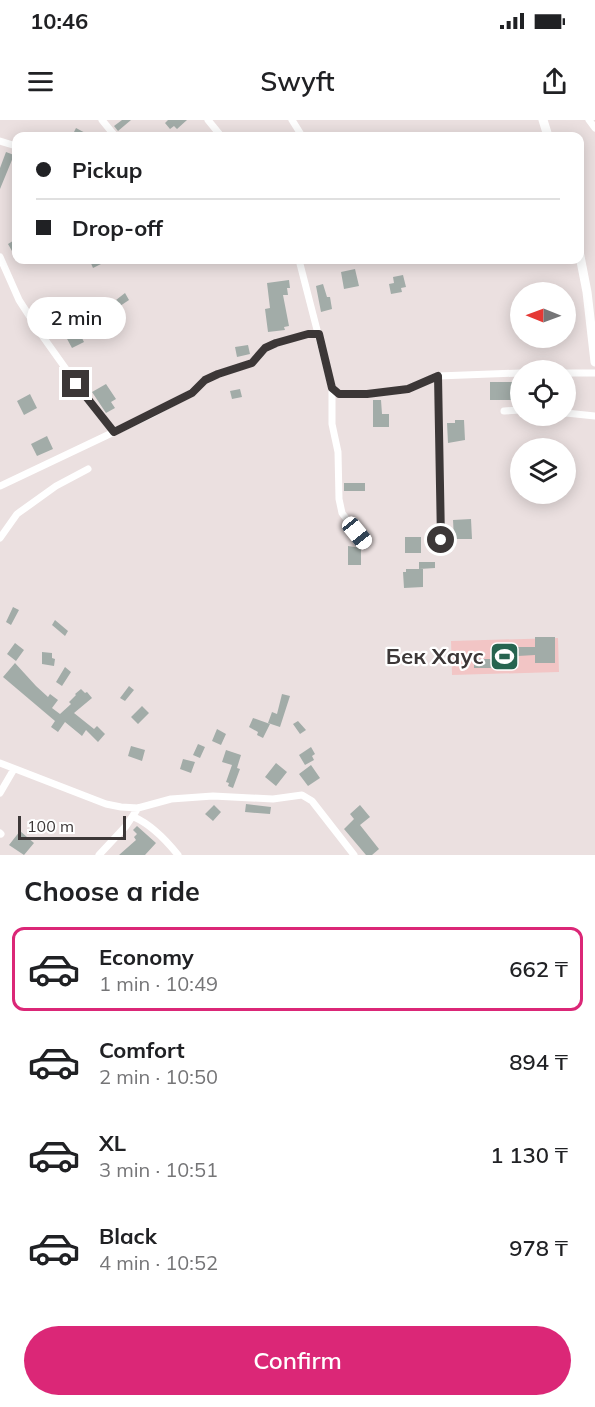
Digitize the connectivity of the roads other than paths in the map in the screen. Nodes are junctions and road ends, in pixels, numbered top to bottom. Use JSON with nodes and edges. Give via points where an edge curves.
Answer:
{"nodes":[{"id":1,"x":102,"y":120,"type":"edge"},
{"id":2,"x":208,"y":120,"type":"edge"},
{"id":3,"x":589,"y":120,"type":"edge"},
{"id":4,"x":595,"y":129,"type":"edge"},
{"id":5,"x":112,"y":132,"type":"edge"},
{"id":6,"x":218,"y":132,"type":"edge"},
{"id":7,"x":0,"y":257,"type":"edge"},
{"id":8,"x":300,"y":264,"type":"edge"},
{"id":9,"x":581,"y":264,"type":"edge"},
{"id":10,"x":319,"y":334,"type":"junction"},
{"id":11,"x":595,"y":356,"type":"edge"},
{"id":12,"x":510,"y":373,"type":"edge"},
{"id":13,"x":576,"y":373,"type":"edge"},
{"id":14,"x":595,"y":373,"type":"edge"},
{"id":15,"x":438,"y":376,"type":"junction"},
{"id":16,"x":332,"y":388,"type":"junction"},
{"id":17,"x":504,"y":411,"type":"dead end"},
{"id":18,"x":510,"y":411,"type":"edge"},
{"id":19,"x":576,"y":414,"type":"edge"},
{"id":20,"x":595,"y":416,"type":"edge"},
{"id":21,"x":114,"y":432,"type":"junction"},
{"id":22,"x":88,"y":469,"type":"dead end"},
{"id":23,"x":0,"y":486,"type":"edge"},
{"id":24,"x":0,"y":538,"type":"edge"},
{"id":25,"x":441,"y":540,"type":"dead end"},
{"id":26,"x":366,"y":545,"type":"dead end"},
{"id":27,"x":0,"y":763,"type":"edge"},
{"id":28,"x":14,"y":769,"type":"junction"},
{"id":29,"x":0,"y":793,"type":"edge"},
{"id":30,"x":138,"y":808,"type":"junction"},
{"id":31,"x":134,"y":817,"type":"junction"},
{"id":32,"x":99,"y":855,"type":"edge"},
{"id":33,"x":178,"y":855,"type":"edge"},
{"id":34,"x":354,"y":855,"type":"edge"}],
"edges":[{"from":1,"to":5,"type":"street"},
{"from":2,"to":6,"type":"street"},
{"from":3,"to":4,"type":"street"},
{"from":7,"to":21,"type":"street","via":[[19,300],[41,334]]},
{"from":8,"to":10,"type":"street"},
{"from":9,"to":11,"type":"main road"},
{"from":10,"to":16,"type":"street"},
{"from":10,"to":21,"type":"street","via":[[265,348],[252,363],[212,377],[192,393]]},
{"from":12,"to":15,"type":"street"},
{"from":13,"to":14,"type":"street"},
{"from":15,"to":16,"type":"street","via":[[390,392],[342,394]]},
{"from":15,"to":25,"type":"street"},
{"from":16,"to":26,"type":"street","via":[[342,513]]},
{"from":17,"to":18,"type":"street"},
{"from":19,"to":20,"type":"street"},
{"from":21,"to":23,"type":"street"},
{"from":22,"to":24,"type":"street","via":[[17,514]]},
{"from":27,"to":28,"type":"street"},
{"from":28,"to":29,"type":"street"},
{"from":28,"to":30,"type":"street","via":[[106,804]]},
{"from":30,"to":31,"type":"street"},
{"from":30,"to":34,"type":"street","via":[[171,799],[273,799],[302,795],[312,801]]},
{"from":31,"to":32,"type":"street"},
{"from":31,"to":33,"type":"street","via":[[146,823]]}]}
